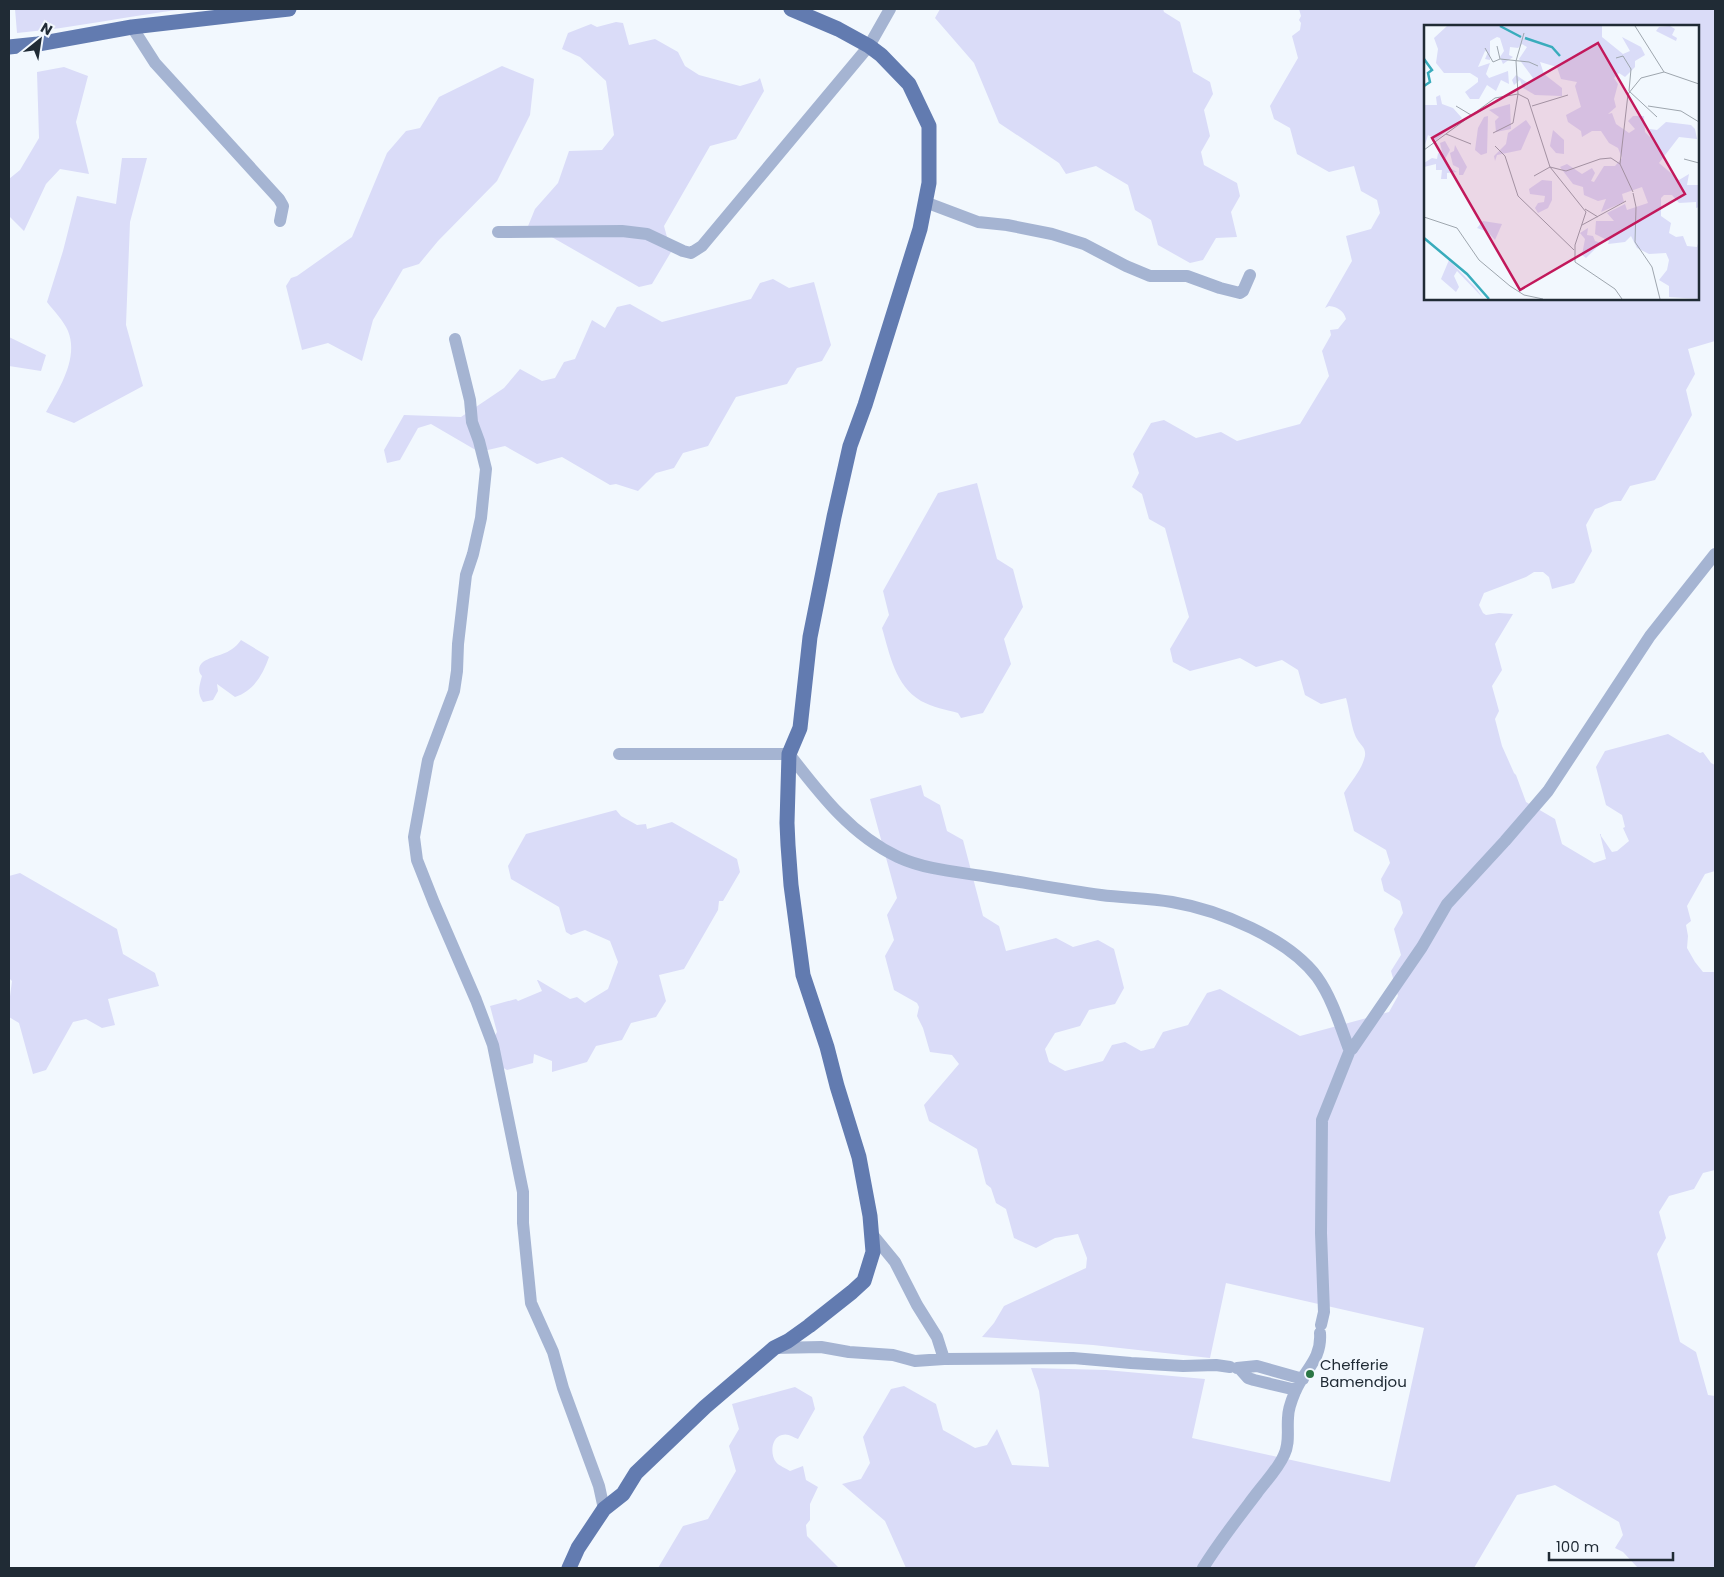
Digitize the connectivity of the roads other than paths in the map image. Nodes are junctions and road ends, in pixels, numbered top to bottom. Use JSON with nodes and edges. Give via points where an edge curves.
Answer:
{"nodes":[{"id":1,"x":289,"y":9,"type":"edge"},
{"id":2,"x":791,"y":9,"type":"edge"},
{"id":3,"x":890,"y":9,"type":"edge"},
{"id":4,"x":132,"y":27,"type":"junction"},
{"id":5,"x":869,"y":46,"type":"junction"},
{"id":6,"x":9,"y":47,"type":"edge"},
{"id":7,"x":925,"y":202,"type":"junction"},
{"id":8,"x":280,"y":221,"type":"dead end"},
{"id":9,"x":498,"y":232,"type":"dead end"},
{"id":10,"x":1250,"y":276,"type":"dead end"},
{"id":11,"x":455,"y":339,"type":"dead end"},
{"id":12,"x":1715,"y":554,"type":"edge"},
{"id":13,"x":619,"y":754,"type":"dead end"},
{"id":14,"x":789,"y":754,"type":"junction"},
{"id":15,"x":1350,"y":1050,"type":"junction"},
{"id":16,"x":872,"y":1234,"type":"junction"},
{"id":17,"x":774,"y":1348,"type":"junction"},
{"id":18,"x":944,"y":1359,"type":"junction"},
{"id":19,"x":1236,"y":1368,"type":"junction"},
{"id":20,"x":1303,"y":1379,"type":"junction"},
{"id":21,"x":1296,"y":1390,"type":"junction"},
{"id":22,"x":604,"y":1509,"type":"junction"},
{"id":23,"x":569,"y":1568,"type":"edge"},
{"id":24,"x":1204,"y":1568,"type":"edge"}],
"edges":[{"from":1,"to":4,"type":"main road"},
{"from":2,"to":5,"type":"main road"},
{"from":3,"to":5,"type":"street"},
{"from":4,"to":6,"type":"main road"},
{"from":4,"to":8,"type":"street","via":[[155,63],[279,198],[283,206]]},
{"from":5,"to":7,"type":"main road","via":[[909,84],[929,126],[929,183]]},
{"from":5,"to":9,"type":"street","via":[[702,246],[692,253],[647,234],[622,231]]},
{"from":7,"to":10,"type":"street","via":[[978,222],[1052,234],[1084,244],[1150,276],[1187,276],[1240,292]]},
{"from":7,"to":14,"type":"main road","via":[[912,259],[850,446],[810,637],[800,728]]},
{"from":11,"to":22,"type":"street","via":[[472,422],[486,469],[481,518],[466,575],[454,691],[428,760],[414,837],[417,860],[493,1045],[523,1192],[531,1303],[553,1352]]},
{"from":12,"to":15,"type":"street","via":[[1650,636],[1548,791],[1447,904]]},
{"from":13,"to":14,"type":"street"},
{"from":14,"to":15,"type":"street","via":[[850,825],[899,858],[933,868],[1101,895],[1173,902],[1220,915],[1278,942],[1306,963],[1318,978]]},
{"from":14,"to":16,"type":"main road","via":[[786,823],[803,975],[859,1157]]},
{"from":15,"to":20,"type":"street","via":[[1322,1120],[1324,1312],[1319,1352]]},
{"from":16,"to":17,"type":"main road","via":[[873,1252],[864,1281],[823,1316]]},
{"from":16,"to":18,"type":"street","via":[[895,1262],[937,1338]]},
{"from":17,"to":18,"type":"street","via":[[821,1347],[893,1355],[915,1361]]},
{"from":17,"to":22,"type":"main road","via":[[705,1407],[636,1473],[623,1494]]},
{"from":18,"to":19,"type":"street","via":[[1073,1358]]},
{"from":19,"to":20,"type":"street","via":[[1257,1366]]},
{"from":19,"to":21,"type":"street","via":[[1248,1378]]},
{"from":20,"to":21,"type":"street"},
{"from":21,"to":24,"type":"street","via":[[1288,1417],[1288,1443],[1284,1456]]},
{"from":22,"to":23,"type":"main road"}]}
